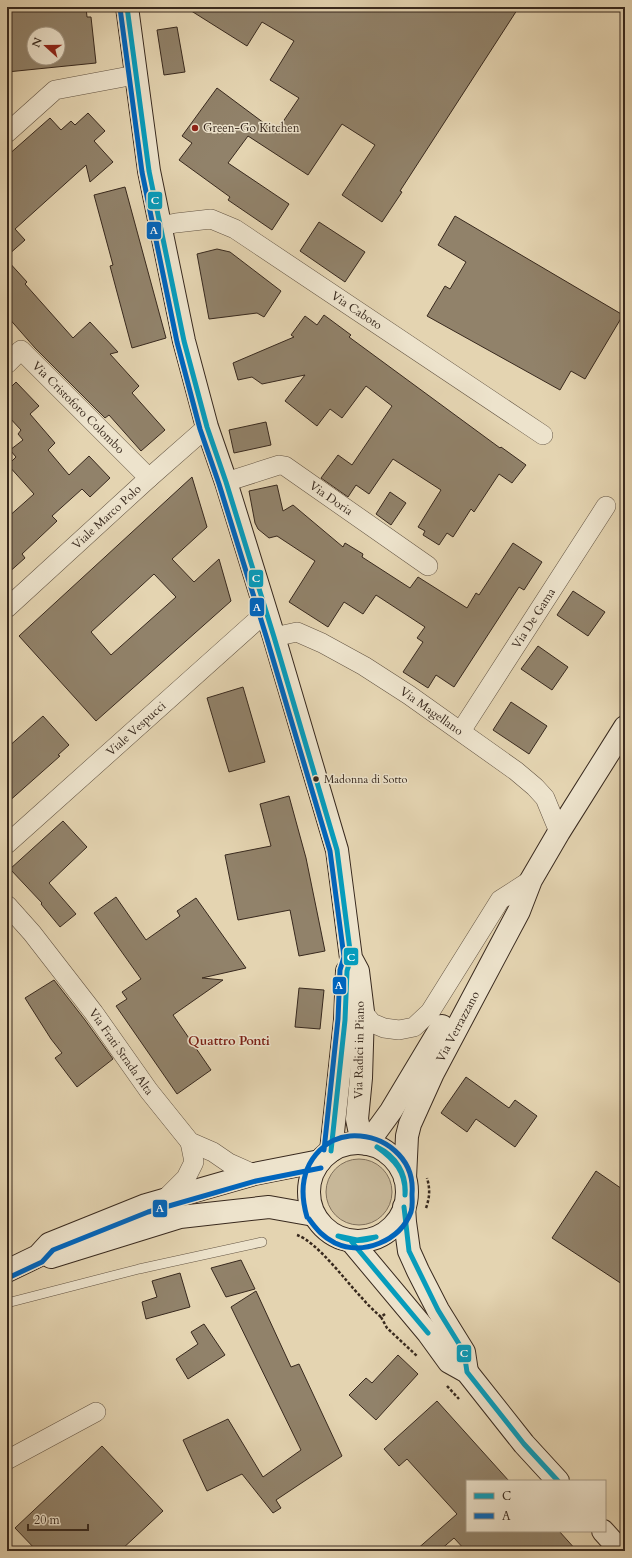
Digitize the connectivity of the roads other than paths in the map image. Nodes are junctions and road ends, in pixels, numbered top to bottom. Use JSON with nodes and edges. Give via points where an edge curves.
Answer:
{"nodes":[{"id":1,"x":127,"y":7,"type":"edge"},
{"id":2,"x":135,"y":76,"type":"junction"},
{"id":3,"x":7,"y":133,"type":"edge"},
{"id":4,"x":160,"y":226,"type":"junction"},
{"id":5,"x":7,"y":364,"type":"edge"},
{"id":6,"x":207,"y":427,"type":"junction"},
{"id":7,"x":543,"y":435,"type":"dead end"},
{"id":8,"x":149,"y":478,"type":"junction"},
{"id":9,"x":226,"y":482,"type":"junction"},
{"id":10,"x":606,"y":506,"type":"dead end"},
{"id":11,"x":428,"y":566,"type":"dead end"},
{"id":12,"x":7,"y":608,"type":"edge"},
{"id":13,"x":265,"y":613,"type":"junction"},
{"id":14,"x":274,"y":637,"type":"junction"},
{"id":15,"x":625,"y":727,"type":"edge"},
{"id":16,"x":461,"y":731,"type":"junction"},
{"id":17,"x":559,"y":832,"type":"junction"},
{"id":18,"x":7,"y":844,"type":"edge"},
{"id":19,"x":531,"y":880,"type":"junction"},
{"id":20,"x":7,"y":905,"type":"edge"},
{"id":21,"x":351,"y":958,"type":"junction"},
{"id":22,"x":363,"y":1012,"type":"junction"},
{"id":23,"x":190,"y":1142,"type":"junction"},
{"id":24,"x":364,"y":1143,"type":"junction"},
{"id":25,"x":326,"y":1156,"type":"junction"},
{"id":26,"x":254,"y":1174,"type":"junction"},
{"id":27,"x":405,"y":1178,"type":"junction"},
{"id":28,"x":164,"y":1200,"type":"junction"},
{"id":29,"x":404,"y":1207,"type":"junction"},
{"id":30,"x":314,"y":1215,"type":"junction"},
{"id":31,"x":351,"y":1241,"type":"junction"},
{"id":32,"x":262,"y":1242,"type":"dead end"},
{"id":33,"x":38,"y":1256,"type":"junction"},
{"id":34,"x":7,"y":1271,"type":"edge"},
{"id":35,"x":7,"y":1303,"type":"edge"},
{"id":36,"x":467,"y":1372,"type":"junction"},
{"id":37,"x":96,"y":1412,"type":"dead end"},
{"id":38,"x":7,"y":1460,"type":"edge"},
{"id":39,"x":557,"y":1480,"type":"edge"},
{"id":40,"x":604,"y":1532,"type":"edge"},
{"id":41,"x":621,"y":1551,"type":"edge"}],
"edges":[{"from":1,"to":2,"type":"street","name":"Via Radici in Piano"},
{"from":2,"to":3,"type":"street","via":[[55,90]]},
{"from":2,"to":4,"type":"street","name":"Via Radici in Piano"},
{"from":4,"to":6,"type":"street","name":"Via Radici in Piano","via":[[184,341]]},
{"from":4,"to":7,"type":"street","name":"Via Caboto","via":[[211,219],[235,229]]},
{"from":5,"to":8,"type":"street","name":"Via Cristoforo Colombo","via":[[21,350]]},
{"from":6,"to":8,"type":"street","name":"Viale Marco Polo"},
{"from":6,"to":9,"type":"street","name":"Via Radici in Piano"},
{"from":8,"to":12,"type":"street","name":"Viale Marco Polo"},
{"from":9,"to":11,"type":"street","name":"Via Doria","via":[[280,465],[285,466]]},
{"from":9,"to":13,"type":"street","name":"Via Radici in Piano"},
{"from":10,"to":16,"type":"street","name":"Via De Gama"},
{"from":13,"to":14,"type":"street","name":"Via Radici in Piano"},
{"from":13,"to":18,"type":"street","name":"Viale Vespucci"},
{"from":14,"to":16,"type":"street","name":"Via Magellano","via":[[297,632],[322,643],[364,666]]},
{"from":14,"to":21,"type":"street","name":"Via Radici in Piano","via":[[337,850]]},
{"from":15,"to":17,"type":"street","name":"Via Verrazzano"},
{"from":16,"to":17,"type":"street","name":"Via Magellano","via":[[516,771],[545,798]]},
{"from":17,"to":19,"type":"street","name":"Via Verrazzano"},
{"from":19,"to":22,"type":"street","name":"Via Verrazzano","via":[[500,900],[430,1012],[414,1027],[399,1030],[384,1028],[372,1023]]},
{"from":19,"to":24,"type":"street","name":"Via Verrazzano","via":[[508,907],[457,1002],[391,1111]]},
{"from":19,"to":27,"type":"street","name":"Via Verrazzano","via":[[519,911],[433,1073],[410,1124]]},
{"from":20,"to":23,"type":"street","name":"Via Frati Strada Alta","via":[[94,1013],[149,1091]]},
{"from":21,"to":22,"type":"street","name":"Via Radici in Piano","via":[[358,971]]},
{"from":21,"to":25,"type":"street","name":"Via Radici in Piano","via":[[347,971],[345,1020]]},
{"from":22,"to":24,"type":"street","name":"Via Radici in Piano","via":[[357,1119]]},
{"from":23,"to":26,"type":"street","name":"Via Frati Strada Alta"},
{"from":23,"to":28,"type":"street","via":[[194,1162],[186,1178]]},
{"from":24,"to":25,"type":"street","via":[[346,1144]]},
{"from":24,"to":27,"type":"street","via":[[386,1152]]},
{"from":25,"to":26,"type":"street"},
{"from":25,"to":30,"type":"street","name":"Via Radici in Piano","via":[[314,1170],[310,1181],[310,1204]]},
{"from":26,"to":28,"type":"street"},
{"from":27,"to":29,"type":"street","name":"Via Radici in Piano"},
{"from":28,"to":33,"type":"street","via":[[49,1244]]},
{"from":29,"to":31,"type":"street","name":"Via Radici in Piano","via":[[389,1230],[378,1237]]},
{"from":29,"to":36,"type":"street","name":"Via Radici in Piano","via":[[409,1251],[438,1310],[464,1352]]},
{"from":30,"to":31,"type":"street","name":"Via Radici in Piano","via":[[329,1232]]},
{"from":30,"to":33,"type":"street","via":[[269,1207],[180,1217],[51,1257]]},
{"from":31,"to":36,"type":"street","name":"Via Radici in Piano","via":[[449,1362]]},
{"from":32,"to":35,"type":"lane","via":[[139,1268]]},
{"from":33,"to":34,"type":"street"},
{"from":36,"to":39,"type":"street","name":"Via Radici in Piano","via":[[524,1444]]},
{"from":37,"to":38,"type":"street"},
{"from":40,"to":41,"type":"street"}]}
